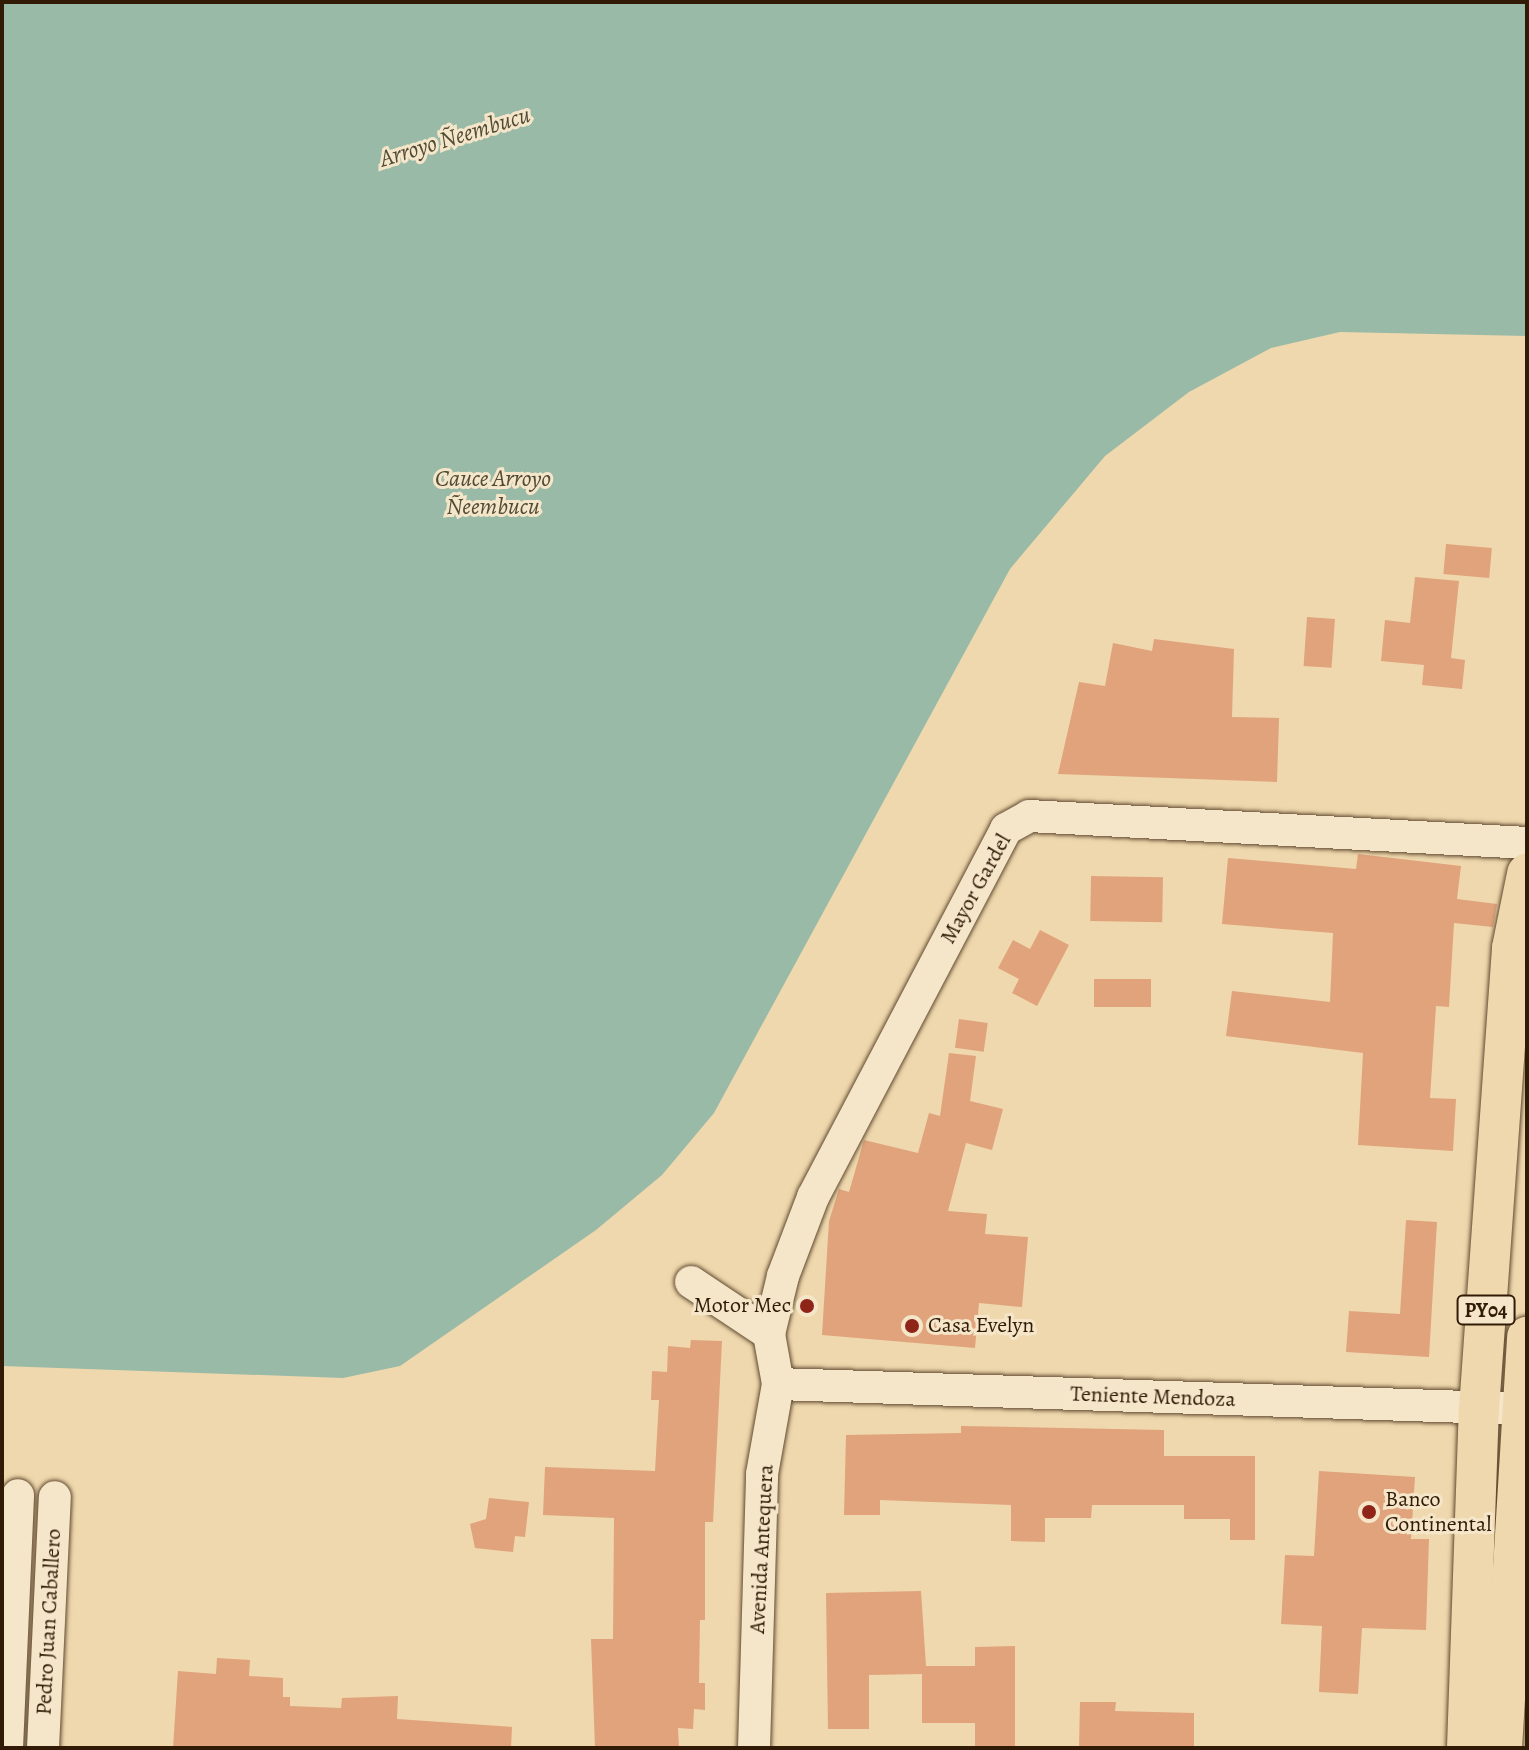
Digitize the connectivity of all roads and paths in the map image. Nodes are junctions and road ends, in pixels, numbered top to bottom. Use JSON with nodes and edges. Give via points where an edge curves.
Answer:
{"nodes":[{"id":1,"x":1527,"y":843,"type":"edge"},
{"id":2,"x":1527,"y":874,"type":"edge"},
{"id":3,"x":691,"y":1282,"type":"dead end"},
{"id":4,"x":769,"y":1334,"type":"junction"},
{"id":5,"x":1527,"y":1337,"type":"edge"},
{"id":6,"x":778,"y":1384,"type":"junction"},
{"id":7,"x":1479,"y":1409,"type":"junction"},
{"id":8,"x":1525,"y":1409,"type":"edge"},
{"id":9,"x":18,"y":1495,"type":"dead end"},
{"id":10,"x":55,"y":1497,"type":"dead end"},
{"id":11,"x":7,"y":1748,"type":"edge"},
{"id":12,"x":43,"y":1748,"type":"edge"},
{"id":13,"x":734,"y":1748,"type":"edge"},
{"id":14,"x":754,"y":1748,"type":"edge"},
{"id":15,"x":1467,"y":1748,"type":"edge"},
{"id":16,"x":1502,"y":1748,"type":"edge"}],
"edges":[{"from":1,"to":4,"type":"street","name":"Mayor Gardel","via":[[1029,816],[1006,829],[813,1197],[783,1276]]},
{"from":2,"to":7,"type":"main road","number":"PY04","via":[[1512,948]]},
{"from":3,"to":4,"type":"street"},
{"from":4,"to":6,"type":"street","name":"Mayor Gardel"},
{"from":5,"to":8,"type":"main road","number":"PY04"},
{"from":6,"to":7,"type":"street","name":"Teniente Mendoza"},
{"from":6,"to":13,"type":"street","name":"Avenida Antequera","via":[[748,1476]]},
{"from":6,"to":14,"type":"street","name":"Avenida Antequera","via":[[762,1474]]},
{"from":7,"to":8,"type":"street","name":"Teniente Mendoza"},
{"from":7,"to":15,"type":"main road","number":"PY04"},
{"from":8,"to":16,"type":"main road","number":"PY04"},
{"from":9,"to":11,"type":"street","name":"Pedro Juan Caballero"},
{"from":10,"to":12,"type":"street","name":"Pedro Juan Caballero"}]}
